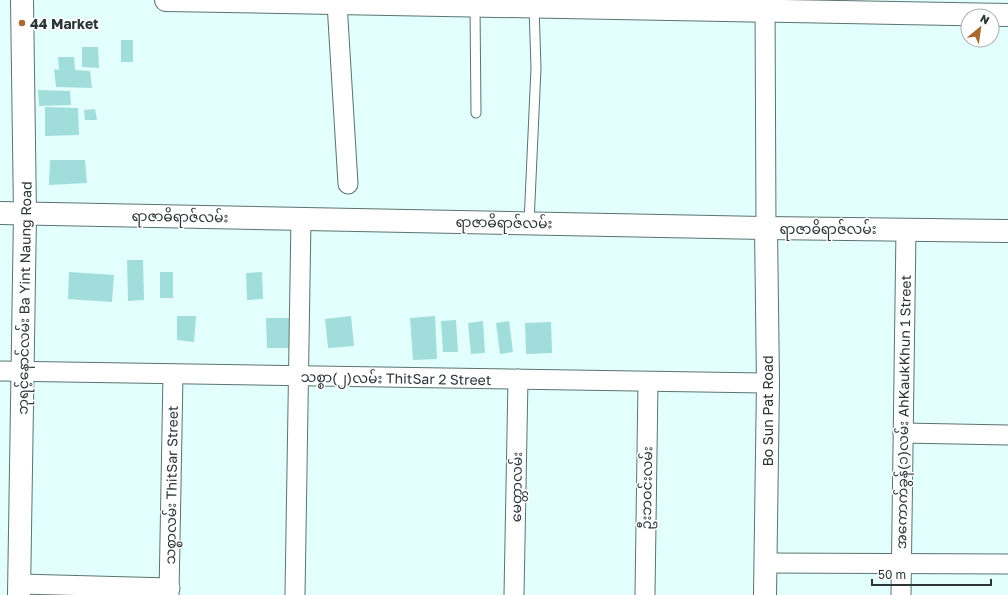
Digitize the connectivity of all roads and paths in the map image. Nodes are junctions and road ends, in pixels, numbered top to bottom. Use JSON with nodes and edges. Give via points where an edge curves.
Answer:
{"nodes":[{"id":1,"x":22,"y":0,"type":"edge"},
{"id":2,"x":166,"y":0,"type":"edge"},
{"id":3,"x":337,"y":3,"type":"junction"},
{"id":4,"x":476,"y":6,"type":"junction"},
{"id":5,"x":765,"y":6,"type":"edge"},
{"id":6,"x":534,"y":7,"type":"junction"},
{"id":7,"x":1008,"y":15,"type":"edge"},
{"id":8,"x":476,"y":113,"type":"dead end"},
{"id":9,"x":348,"y":184,"type":"dead end"},
{"id":10,"x":0,"y":213,"type":"edge"},
{"id":11,"x":25,"y":214,"type":"junction"},
{"id":12,"x":301,"y":218,"type":"junction"},
{"id":13,"x":530,"y":223,"type":"junction"},
{"id":14,"x":766,"y":228,"type":"junction"},
{"id":15,"x":906,"y":229,"type":"junction"},
{"id":16,"x":1008,"y":231,"type":"edge"},
{"id":17,"x":0,"y":371,"type":"edge"},
{"id":18,"x":23,"y":371,"type":"junction"},
{"id":19,"x":173,"y":374,"type":"junction"},
{"id":20,"x":298,"y":376,"type":"junction"},
{"id":21,"x":518,"y":379,"type":"junction"},
{"id":22,"x":648,"y":382,"type":"junction"},
{"id":23,"x":768,"y":383,"type":"junction"},
{"id":24,"x":903,"y":433,"type":"junction"},
{"id":25,"x":1008,"y":434,"type":"edge"},
{"id":26,"x":765,"y":563,"type":"junction"},
{"id":27,"x":901,"y":564,"type":"junction"},
{"id":28,"x":1008,"y":564,"type":"edge"},
{"id":29,"x":20,"y":590,"type":"edge"},
{"id":30,"x":169,"y":592,"type":"edge"},
{"id":31,"x":295,"y":595,"type":"edge"},
{"id":32,"x":514,"y":595,"type":"edge"},
{"id":33,"x":645,"y":595,"type":"edge"},
{"id":34,"x":765,"y":595,"type":"edge"},
{"id":35,"x":901,"y":595,"type":"edge"}],
"edges":[{"from":1,"to":11,"type":"street","name":"ဘုရင့်နောင်လမ်း Ba Yint Naung Road"},
{"from":2,"to":3,"type":"street"},
{"from":3,"to":4,"type":"street"},
{"from":3,"to":9,"type":"street"},
{"from":4,"to":6,"type":"street"},
{"from":4,"to":8,"type":"lane"},
{"from":5,"to":6,"type":"street"},
{"from":5,"to":7,"type":"street"},
{"from":5,"to":14,"type":"street"},
{"from":6,"to":13,"type":"lane","via":[[536,68]]},
{"from":10,"to":11,"type":"street","name":"ရာဇာဓိရာဇ်လမ်း"},
{"from":11,"to":12,"type":"street","name":"ရာဇာဓိရာဇ်လမ်း"},
{"from":11,"to":18,"type":"street","name":"ဘုရင့်နောင်လမ်း Ba Yint Naung Road"},
{"from":12,"to":13,"type":"street","name":"ရာဇာဓိရာဇ်လမ်း"},
{"from":12,"to":20,"type":"street"},
{"from":13,"to":14,"type":"street","name":"ရာဇာဓိရာဇ်လမ်း"},
{"from":14,"to":15,"type":"street","name":"ရာဇာဓိရာဇ်လမ်း"},
{"from":14,"to":23,"type":"street","name":"Bo Sun Pat Road"},
{"from":15,"to":16,"type":"street","name":"ရာဇာဓိရာဇ်လမ်း"},
{"from":15,"to":24,"type":"street","name":"အကောက်ခွန်(၁)လမ်း AhKaukKhun 1 Street"},
{"from":17,"to":18,"type":"street","name":"သစ္စာ(၂)လမ်း ThitSar 2 Street"},
{"from":18,"to":19,"type":"street","name":"သစ္စာ(၂)လမ်း ThitSar 2 Street"},
{"from":18,"to":29,"type":"street","name":"ဘုရင့်နောင်လမ်း Ba Yint Naung Road"},
{"from":19,"to":20,"type":"street","name":"သစ္စာ(၂)လမ်း ThitSar 2 Street"},
{"from":19,"to":30,"type":"street","name":"သစ္စာလမ်း ThitSar Street"},
{"from":20,"to":21,"type":"street","name":"သစ္စာ(၂)လမ်း ThitSar 2 Street"},
{"from":20,"to":31,"type":"street"},
{"from":21,"to":22,"type":"street","name":"သစ္စာ(၂)လမ်း ThitSar 2 Street"},
{"from":21,"to":32,"type":"street","name":"မေတ္တာလမ်း"},
{"from":22,"to":23,"type":"street","name":"သစ္စာ(၂)လမ်း ThitSar 2 Street"},
{"from":22,"to":33,"type":"street","name":"ဦးဘဝင်းလမ်း"},
{"from":23,"to":26,"type":"street","name":"Bo Sun Pat Road"},
{"from":24,"to":25,"type":"street"},
{"from":24,"to":27,"type":"street","name":"အကောက်ခွန်(၁)လမ်း AhKaukKhun 1 Street"},
{"from":26,"to":27,"type":"street"},
{"from":26,"to":34,"type":"street","name":"Bo Sun Pat Road"},
{"from":27,"to":28,"type":"street"},
{"from":27,"to":35,"type":"street","name":"အကောက်ခွန်(၁)လမ်း AhKaukKhun 1 Street"},
{"from":29,"to":30,"type":"street"}]}
